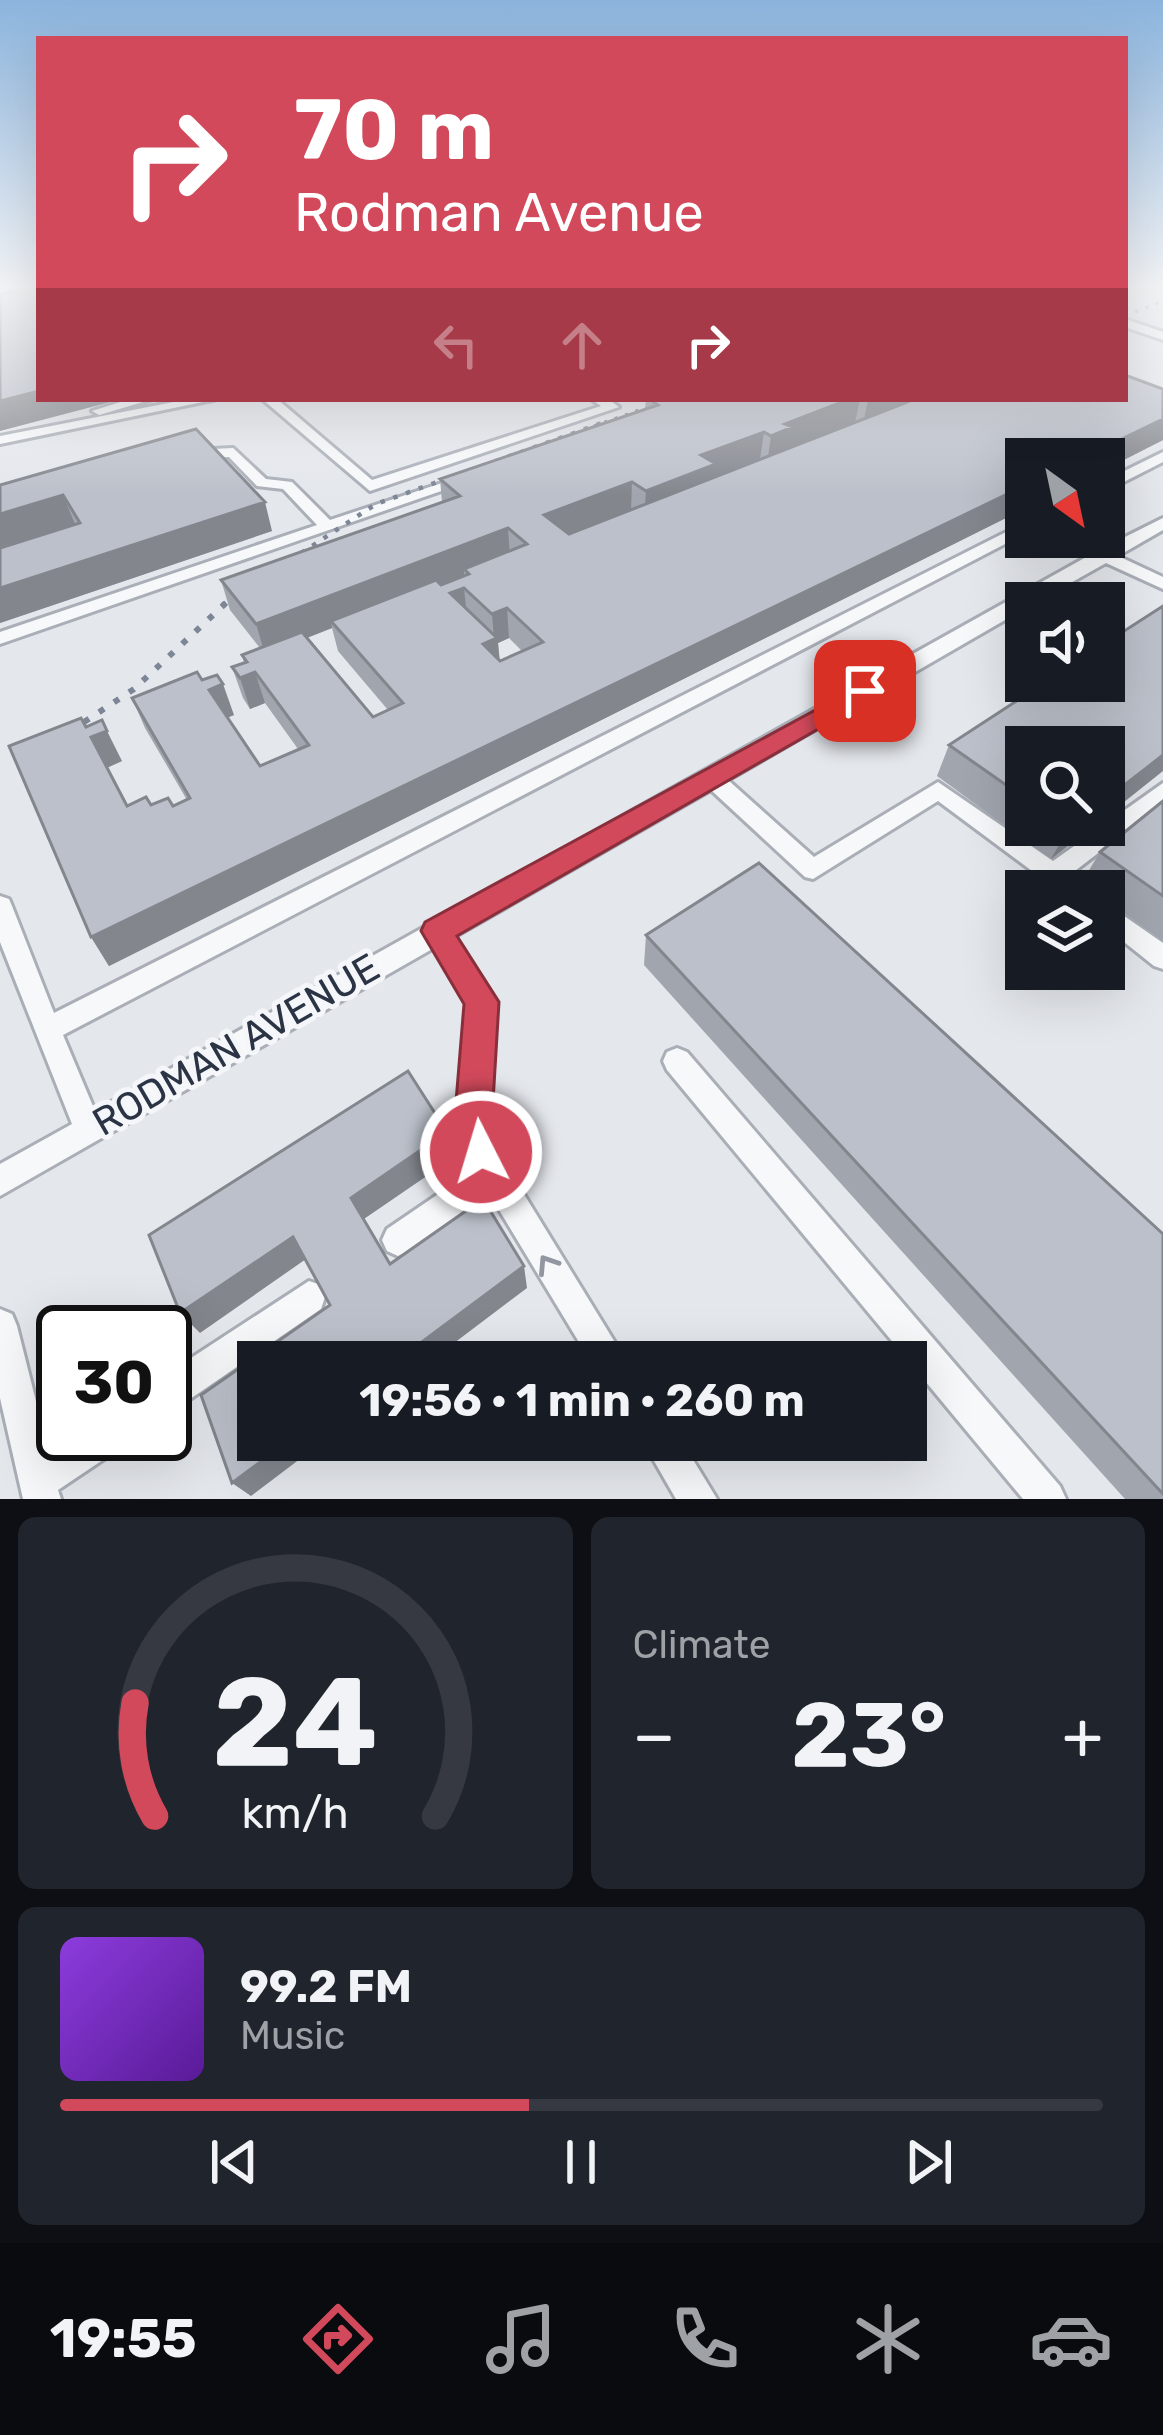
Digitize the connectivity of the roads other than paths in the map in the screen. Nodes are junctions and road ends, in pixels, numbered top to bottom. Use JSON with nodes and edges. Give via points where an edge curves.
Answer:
{"nodes":[{"id":1,"x":135,"y":402,"type":"edge"},
{"id":2,"x":194,"y":402,"type":"edge"},
{"id":3,"x":272,"y":402,"type":"edge"},
{"id":4,"x":611,"y":407,"type":"edge"},
{"id":5,"x":0,"y":439,"type":"edge"},
{"id":6,"x":1163,"y":456,"type":"edge"},
{"id":7,"x":177,"y":458,"type":"edge"},
{"id":8,"x":495,"y":470,"type":"edge"},
{"id":9,"x":1125,"y":476,"type":"edge"},
{"id":10,"x":370,"y":486,"type":"junction"},
{"id":11,"x":392,"y":505,"type":"junction"},
{"id":12,"x":1163,"y":523,"type":"edge"},
{"id":13,"x":328,"y":527,"type":"junction"},
{"id":14,"x":1005,"y":538,"type":"edge"},
{"id":15,"x":1125,"y":543,"type":"edge"},
{"id":16,"x":1098,"y":558,"type":"edge"},
{"id":17,"x":1109,"y":558,"type":"edge"},
{"id":18,"x":1163,"y":584,"type":"edge"},
{"id":19,"x":0,"y":638,"type":"edge"},
{"id":20,"x":712,"y":778,"type":"junction"},
{"id":21,"x":1163,"y":790,"type":"edge"},
{"id":22,"x":1051,"y":870,"type":"edge"},
{"id":23,"x":1059,"y":870,"type":"edge"},
{"id":24,"x":0,"y":906,"type":"edge"},
{"id":25,"x":1125,"y":928,"type":"edge"},
{"id":26,"x":437,"y":931,"type":"junction"},
{"id":27,"x":1163,"y":958,"type":"edge"},
{"id":28,"x":50,"y":1028,"type":"junction"},
{"id":29,"x":677,"y":1060,"type":"dead end"},
{"id":30,"x":88,"y":1130,"type":"junction"},
{"id":31,"x":491,"y":1176,"type":"junction"},
{"id":32,"x":0,"y":1180,"type":"edge"},
{"id":33,"x":398,"y":1240,"type":"dead end"},
{"id":34,"x":309,"y":1297,"type":"dead end"},
{"id":35,"x":0,"y":1326,"type":"edge"},
{"id":36,"x":597,"y":1341,"type":"edge"},
{"id":37,"x":192,"y":1377,"type":"edge"},
{"id":38,"x":76,"y":1461,"type":"edge"},
{"id":39,"x":674,"y":1461,"type":"edge"},
{"id":40,"x":40,"y":1491,"type":"edge"},
{"id":41,"x":698,"y":1499,"type":"edge"},
{"id":42,"x":1048,"y":1499,"type":"edge"}],
"edges":[{"from":1,"to":5,"type":"street"},
{"from":2,"to":5,"type":"street"},
{"from":3,"to":10,"type":"street"},
{"from":4,"to":10,"type":"street"},
{"from":6,"to":9,"type":"street"},
{"from":7,"to":13,"type":"street","via":[[233,452],[262,483],[287,485]]},
{"from":8,"to":11,"type":"street"},
{"from":10,"to":11,"type":"street"},
{"from":11,"to":13,"type":"street"},
{"from":12,"to":15,"type":"street","name":"RODMAN AVENUE"},
{"from":13,"to":19,"type":"street"},
{"from":14,"to":28,"type":"street"},
{"from":16,"to":20,"type":"street","name":"RODMAN AVENUE"},
{"from":17,"to":18,"type":"street"},
{"from":20,"to":22,"type":"street","via":[[813,870],[938,790]]},
{"from":20,"to":26,"type":"street","name":"RODMAN AVENUE"},
{"from":21,"to":23,"type":"street"},
{"from":24,"to":28,"type":"street","via":[[26,986]]},
{"from":25,"to":27,"type":"street"},
{"from":26,"to":30,"type":"street","name":"RODMAN AVENUE"},
{"from":26,"to":31,"type":"street","via":[[482,1002],[474,1102]]},
{"from":28,"to":30,"type":"street"},
{"from":29,"to":42,"type":"street"},
{"from":30,"to":32,"type":"street","name":"RODMAN AVENUE"},
{"from":31,"to":33,"type":"street"},
{"from":36,"to":31,"type":"street","one_way":true},
{"from":34,"to":37,"type":"street"},
{"from":35,"to":40,"type":"street"},
{"from":38,"to":40,"type":"street"},
{"from":39,"to":41,"type":"street"}]}
